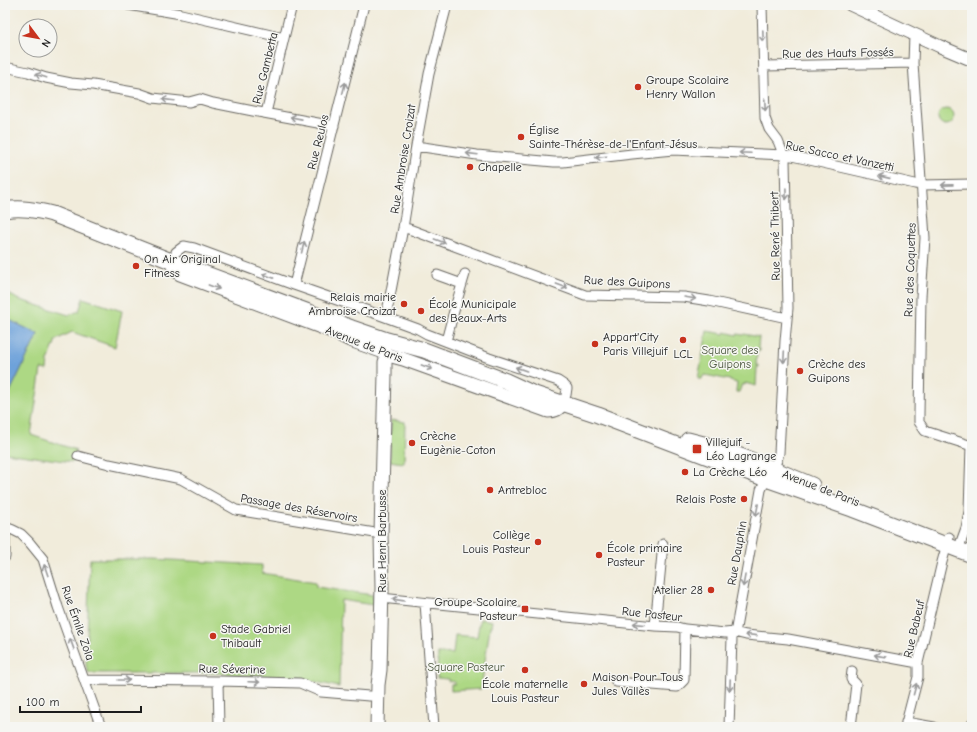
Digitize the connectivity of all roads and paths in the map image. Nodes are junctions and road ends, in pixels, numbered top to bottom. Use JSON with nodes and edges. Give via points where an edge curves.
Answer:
{"nodes":[{"id":1,"x":128,"y":5,"type":"edge"},
{"id":2,"x":292,"y":5,"type":"edge"},
{"id":3,"x":364,"y":5,"type":"edge"},
{"id":4,"x":447,"y":5,"type":"edge"},
{"id":5,"x":762,"y":5,"type":"edge"},
{"id":6,"x":851,"y":5,"type":"edge"},
{"id":7,"x":914,"y":34,"type":"junction"},
{"id":8,"x":284,"y":38,"type":"junction"},
{"id":9,"x":972,"y":60,"type":"edge"},
{"id":10,"x":913,"y":63,"type":"junction"},
{"id":11,"x":764,"y":66,"type":"junction"},
{"id":12,"x":5,"y":67,"type":"edge"},
{"id":13,"x":266,"y":113,"type":"junction"},
{"id":14,"x":334,"y":126,"type":"junction"},
{"id":15,"x":416,"y":146,"type":"junction"},
{"id":16,"x":784,"y":155,"type":"junction"},
{"id":17,"x":972,"y":184,"type":"edge"},
{"id":18,"x":922,"y":185,"type":"junction"},
{"id":19,"x":5,"y":202,"type":"edge"},
{"id":20,"x":5,"y":210,"type":"edge"},
{"id":21,"x":403,"y":228,"type":"junction"},
{"id":22,"x":174,"y":256,"type":"junction"},
{"id":23,"x":465,"y":274,"type":"dead end"},
{"id":24,"x":437,"y":275,"type":"dead end"},
{"id":25,"x":462,"y":284,"type":"junction"},
{"id":26,"x":294,"y":285,"type":"junction"},
{"id":27,"x":386,"y":317,"type":"junction"},
{"id":28,"x":787,"y":318,"type":"junction"},
{"id":29,"x":446,"y":341,"type":"junction"},
{"id":30,"x":388,"y":355,"type":"junction"},
{"id":31,"x":565,"y":400,"type":"junction"},
{"id":32,"x":972,"y":446,"type":"edge"},
{"id":33,"x":78,"y":456,"type":"dead end"},
{"id":34,"x":770,"y":474,"type":"junction"},
{"id":35,"x":5,"y":527,"type":"edge"},
{"id":36,"x":381,"y":534,"type":"junction"},
{"id":37,"x":958,"y":543,"type":"edge"},
{"id":38,"x":663,"y":544,"type":"dead end"},
{"id":39,"x":972,"y":555,"type":"edge"},
{"id":40,"x":5,"y":556,"type":"edge"},
{"id":41,"x":382,"y":598,"type":"junction"},
{"id":42,"x":425,"y":603,"type":"junction"},
{"id":43,"x":655,"y":626,"type":"junction"},
{"id":44,"x":685,"y":629,"type":"junction"},
{"id":45,"x":734,"y":632,"type":"junction"},
{"id":46,"x":918,"y":663,"type":"junction"},
{"id":47,"x":852,"y":671,"type":"dead end"},
{"id":48,"x":85,"y":680,"type":"junction"},
{"id":49,"x":218,"y":681,"type":"junction"},
{"id":50,"x":616,"y":682,"type":"dead end"},
{"id":51,"x":377,"y":696,"type":"junction"},
{"id":52,"x":905,"y":724,"type":"edge"},
{"id":53,"x":101,"y":727,"type":"edge"},
{"id":54,"x":219,"y":727,"type":"edge"},
{"id":55,"x":377,"y":727,"type":"edge"},
{"id":56,"x":434,"y":727,"type":"edge"},
{"id":57,"x":729,"y":727,"type":"edge"},
{"id":58,"x":851,"y":727,"type":"edge"},
{"id":59,"x":934,"y":727,"type":"edge"}],
"edges":[{"from":1,"to":8,"type":"street","via":[[181,14]]},
{"from":2,"to":8,"type":"street","name":"Rue Gambetta"},
{"from":14,"to":3,"type":"street","name":"Rue Reulos","one_way":true},
{"from":4,"to":15,"type":"street","name":"Rue Ambroise Croizat"},
{"from":5,"to":11,"type":"street","name":"Rue René Thibert","one_way":true},
{"from":6,"to":7,"type":"street"},
{"from":7,"to":9,"type":"street"},
{"from":7,"to":10,"type":"street","name":"Rue des Coquettes"},
{"from":8,"to":13,"type":"street","name":"Rue Gambetta"},
{"from":10,"to":11,"type":"street","name":"Rue des Hauts Fossés"},
{"from":10,"to":18,"type":"street","name":"Rue des Coquettes"},
{"from":11,"to":16,"type":"street","name":"Rue René Thibert","one_way":true,"via":[[765,118]]},
{"from":13,"to":12,"type":"street","one_way":true,"via":[[200,99],[189,102],[153,98],[139,93],[46,78]]},
{"from":14,"to":13,"type":"street","one_way":true},
{"from":26,"to":14,"type":"street","name":"Rue Reulos","one_way":true},
{"from":16,"to":15,"type":"street","name":"Rue Sacco et Vanzetti","one_way":true,"via":[[673,150],[554,162]]},
{"from":15,"to":21,"type":"street","name":"Rue Ambroise Croizat"},
{"from":18,"to":16,"type":"street","name":"Rue Sacco et Vanzetti","one_way":true},
{"from":16,"to":28,"type":"street","name":"Rue René Thibert","one_way":true},
{"from":17,"to":18,"type":"street","name":"Rue Sacco et Vanzetti","one_way":true},
{"from":18,"to":32,"type":"street","name":"Rue des Coquettes","via":[[925,238],[921,297],[919,422],[925,431]]},
{"from":19,"to":22,"type":"main road","name":"Avenue de Paris","via":[[16,200],[44,204],[148,241]]},
{"from":20,"to":22,"type":"main road","name":"Avenue de Paris","via":[[22,208],[52,214]]},
{"from":21,"to":27,"type":"street","name":"Rue Ambroise Croizat"},
{"from":21,"to":28,"type":"street","name":"Rue des Guipons","one_way":true,"via":[[585,295],[684,297]]},
{"from":26,"to":22,"type":"street","one_way":true,"via":[[188,246],[184,246]]},
{"from":22,"to":30,"type":"main road","name":"Avenue de Paris","one_way":true,"via":[[175,270],[180,274]]},
{"from":22,"to":31,"type":"main road","name":"Avenue de Paris","via":[[371,335],[424,350],[532,393]]},
{"from":23,"to":25,"type":"street"},
{"from":24,"to":25,"type":"street"},
{"from":25,"to":29,"type":"street"},
{"from":26,"to":27,"type":"street"},
{"from":27,"to":29,"type":"street"},
{"from":28,"to":34,"type":"street","name":"Rue René Thibert","one_way":true,"via":[[779,453],[777,463]]},
{"from":31,"to":29,"type":"street","one_way":true,"via":[[567,388],[558,381]]},
{"from":30,"to":31,"type":"main road","name":"Avenue de Paris","one_way":true,"via":[[548,411],[555,411]]},
{"from":30,"to":36,"type":"main road","name":"Rue Henri Barbusse","via":[[385,362]]},
{"from":31,"to":34,"type":"main road","name":"Avenue de Paris","via":[[631,428]]},
{"from":32,"to":37,"type":"street","name":"Rue Babeuf","via":[[969,511],[966,528]]},
{"from":33,"to":36,"type":"street","name":"Passage des Réservoirs","via":[[181,479],[236,510]]},
{"from":34,"to":37,"type":"main road","name":"Avenue de Paris","via":[[848,499]]},
{"from":34,"to":45,"type":"street","name":"Rue Dauphin","one_way":true,"via":[[761,490]]},
{"from":35,"to":40,"type":"street"},
{"from":48,"to":35,"type":"street","name":"Rue Émile Zola","one_way":true,"via":[[43,559],[21,534]]},
{"from":36,"to":41,"type":"main road","name":"Rue Henri Barbusse"},
{"from":37,"to":39,"type":"main road","name":"Avenue de Paris"},
{"from":37,"to":46,"type":"street","name":"Rue Babeuf"},
{"from":38,"to":43,"type":"street"},
{"from":42,"to":41,"type":"street","name":"Rue Pasteur","one_way":true},
{"from":41,"to":51,"type":"main road","name":"Rue Henri Barbusse"},
{"from":43,"to":42,"type":"street","name":"Rue Pasteur","one_way":true},
{"from":42,"to":56,"type":"street"},
{"from":43,"to":44,"type":"street","name":"Rue Pasteur"},
{"from":44,"to":45,"type":"street","name":"Rue Pasteur"},
{"from":44,"to":50,"type":"street","via":[[684,680],[677,687]]},
{"from":46,"to":45,"type":"street","name":"Rue Pasteur","one_way":true,"via":[[788,639]]},
{"from":45,"to":57,"type":"street","name":"Rue Dauphin","one_way":true},
{"from":52,"to":46,"type":"street","name":"Rue Babeuf","one_way":true,"via":[[918,677]]},
{"from":47,"to":58,"type":"street","via":[[851,679],[856,684]]},
{"from":48,"to":49,"type":"street","name":"Rue Séverine","one_way":true},
{"from":48,"to":53,"type":"street","name":"Rue Émile Zola"},
{"from":49,"to":51,"type":"street","name":"Rue Séverine","one_way":true,"via":[[300,683],[321,692]]},
{"from":49,"to":54,"type":"street"},
{"from":51,"to":55,"type":"main road","name":"Rue Henri Barbusse"},
{"from":52,"to":59,"type":"street"}]}
